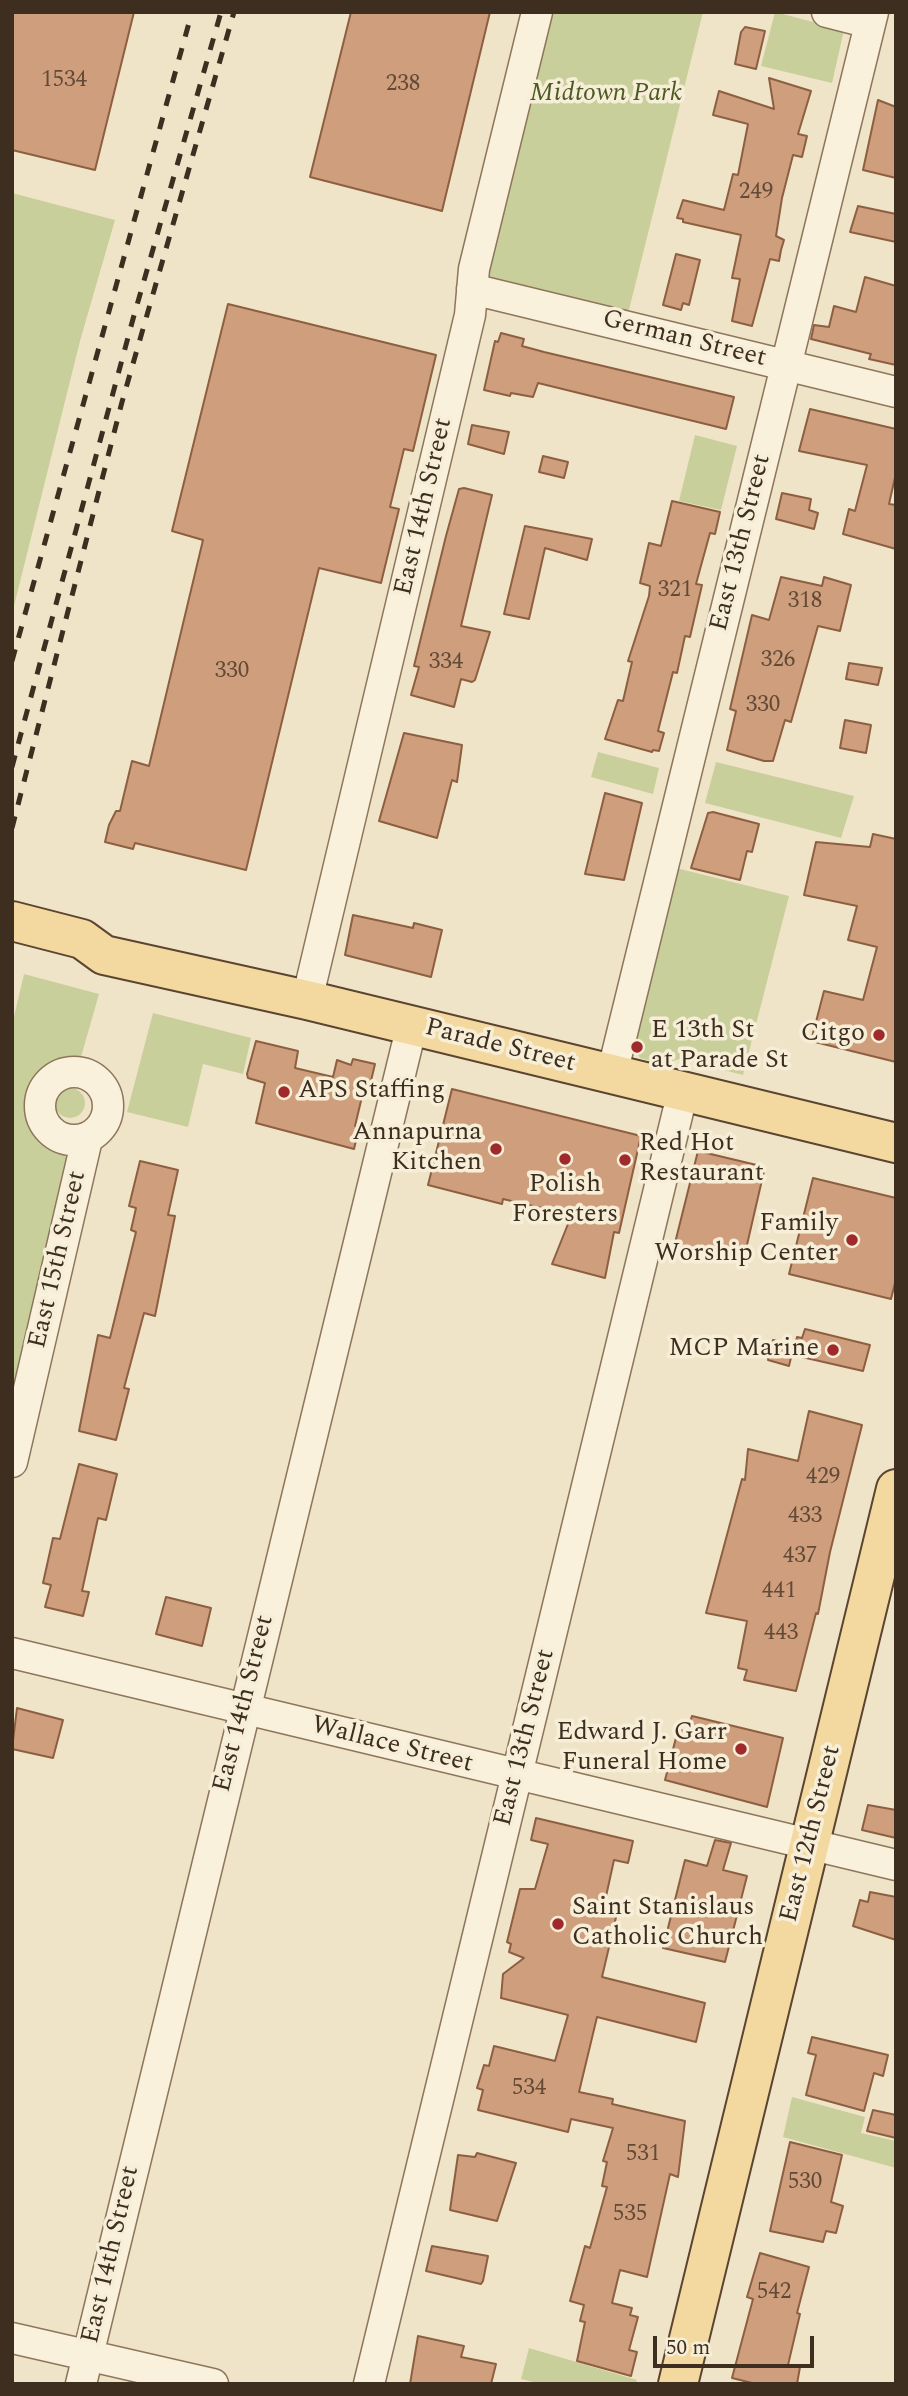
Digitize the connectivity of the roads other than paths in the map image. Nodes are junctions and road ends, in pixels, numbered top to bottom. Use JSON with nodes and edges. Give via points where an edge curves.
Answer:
{"nodes":[{"id":1,"x":537,"y":12,"type":"edge"},
{"id":2,"x":827,"y":12,"type":"edge"},
{"id":3,"x":871,"y":17,"type":"edge"},
{"id":4,"x":472,"y":289,"type":"junction"},
{"id":5,"x":786,"y":366,"type":"junction"},
{"id":6,"x":896,"y":392,"type":"edge"},
{"id":7,"x":12,"y":921,"type":"edge"},
{"id":8,"x":12,"y":947,"type":"edge"},
{"id":9,"x":104,"y":956,"type":"junction"},
{"id":10,"x":307,"y":1000,"type":"junction"},
{"id":11,"x":412,"y":1025,"type":"junction"},
{"id":12,"x":612,"y":1074,"type":"junction"},
{"id":13,"x":683,"y":1091,"type":"junction"},
{"id":14,"x":87,"y":1139,"type":"dead end"},
{"id":15,"x":896,"y":1143,"type":"edge"},
{"id":16,"x":12,"y":1462,"type":"edge"},
{"id":17,"x":896,"y":1489,"type":"edge"},
{"id":18,"x":12,"y":1653,"type":"edge"},
{"id":19,"x":243,"y":1710,"type":"junction"},
{"id":20,"x":517,"y":1776,"type":"junction"},
{"id":21,"x":809,"y":1844,"type":"junction"},
{"id":22,"x":896,"y":1865,"type":"edge"},
{"id":23,"x":12,"y":2338,"type":"edge"},
{"id":24,"x":85,"y":2370,"type":"edge"},
{"id":25,"x":213,"y":2384,"type":"edge"},
{"id":26,"x":369,"y":2384,"type":"edge"},
{"id":27,"x":678,"y":2384,"type":"edge"}],
"edges":[{"from":1,"to":4,"type":"street","name":"East 14th Street"},
{"from":2,"to":3,"type":"street"},
{"from":3,"to":5,"type":"street","name":"East 13th Street"},
{"from":4,"to":5,"type":"street","name":"German Street"},
{"from":4,"to":10,"type":"street","name":"East 14th Street","via":[[471,315]]},
{"from":5,"to":6,"type":"street","name":"German Street"},
{"from":5,"to":12,"type":"street","name":"East 13th Street"},
{"from":7,"to":9,"type":"main road","name":"Parade Street","via":[[82,939]]},
{"from":8,"to":9,"type":"main road","name":"Parade Street","via":[[78,965]]},
{"from":9,"to":10,"type":"main road","name":"Parade Street"},
{"from":10,"to":11,"type":"main road","name":"Parade Street"},
{"from":11,"to":12,"type":"main road","name":"Parade Street"},
{"from":11,"to":19,"type":"street","name":"East 14th Street"},
{"from":12,"to":13,"type":"main road","name":"Parade Street"},
{"from":13,"to":15,"type":"main road","name":"Parade Street"},
{"from":13,"to":20,"type":"street","name":"East 13th Street"},
{"from":14,"to":16,"type":"street","name":"East 15th Street"},
{"from":17,"to":21,"type":"main road","name":"East 12th Street"},
{"from":18,"to":19,"type":"street","name":"Wallace Street"},
{"from":19,"to":20,"type":"street","name":"Wallace Street"},
{"from":19,"to":24,"type":"street","name":"East 14th Street"},
{"from":20,"to":21,"type":"street","name":"Wallace Street"},
{"from":20,"to":26,"type":"street","name":"East 13th Street"},
{"from":21,"to":22,"type":"street","name":"Wallace Street"},
{"from":21,"to":27,"type":"main road","name":"East 12th Street"},
{"from":23,"to":24,"type":"street"},
{"from":24,"to":25,"type":"street"}]}
